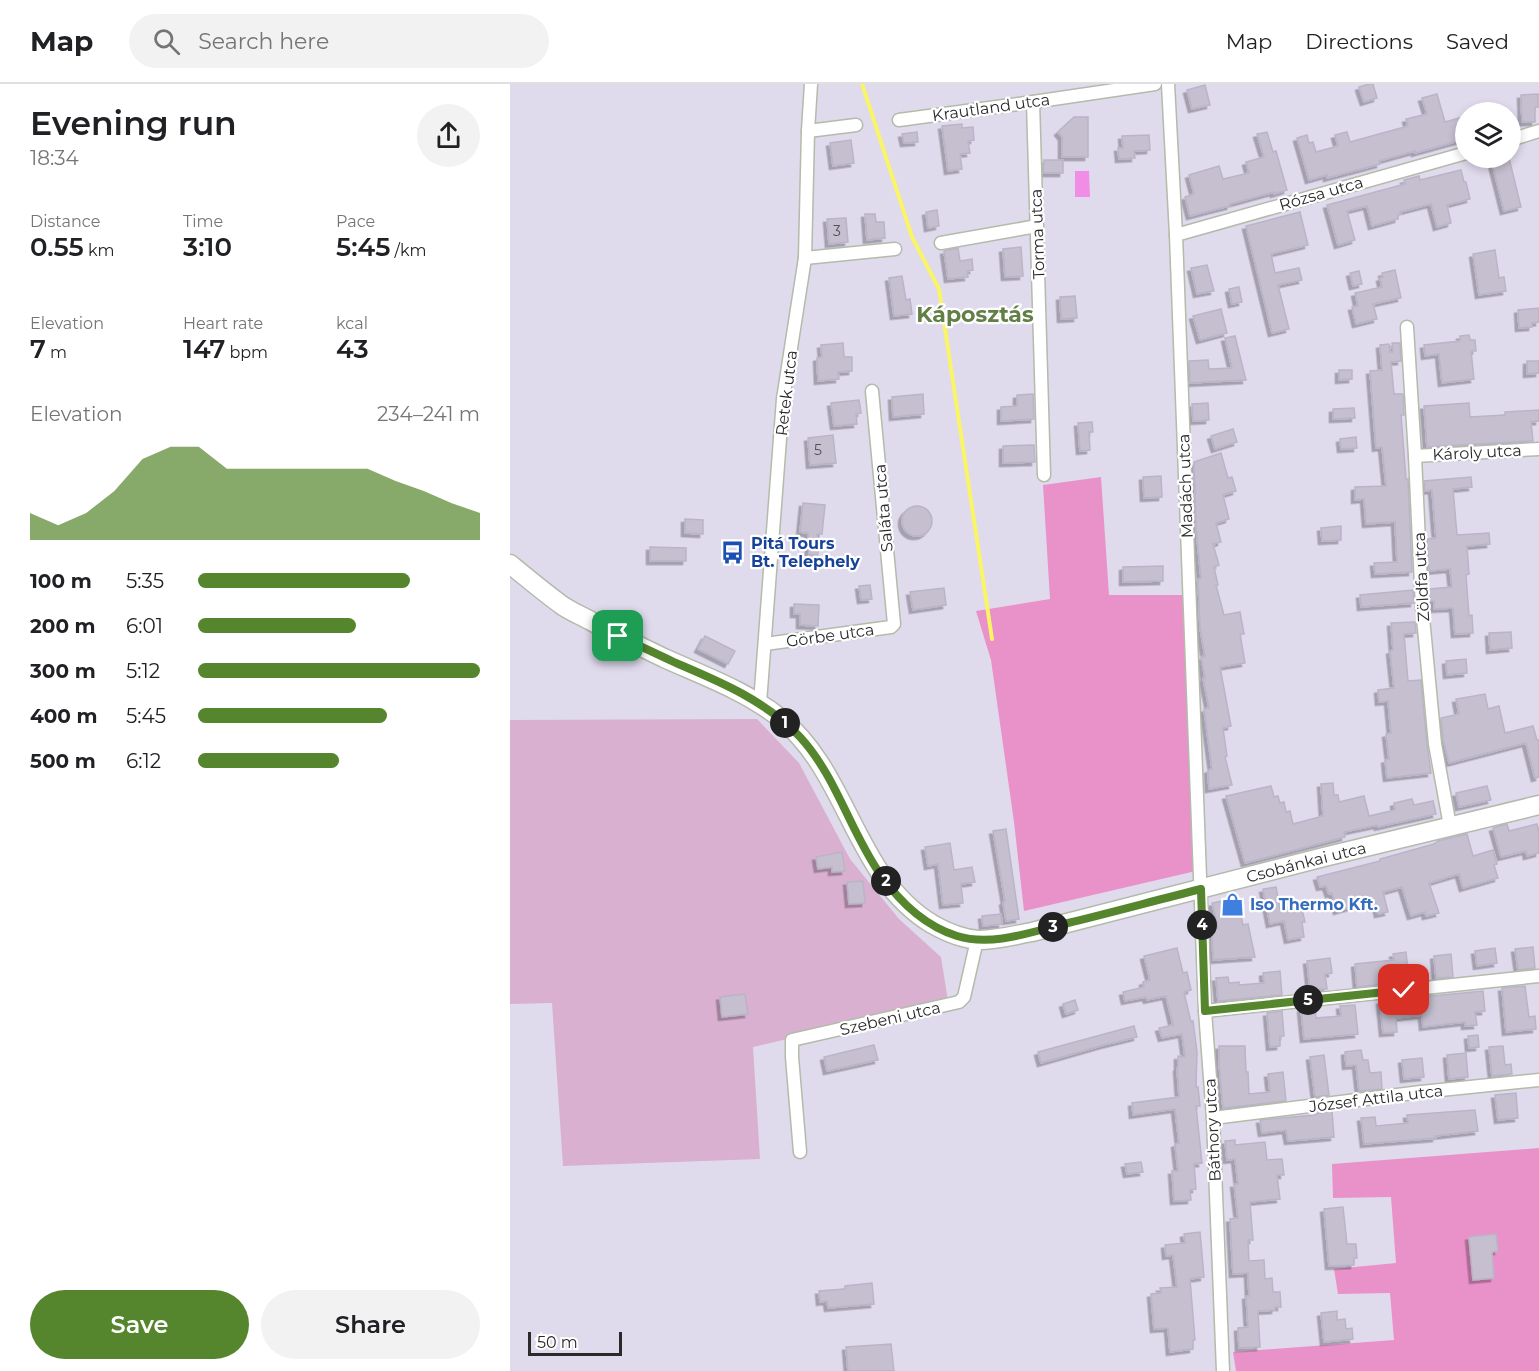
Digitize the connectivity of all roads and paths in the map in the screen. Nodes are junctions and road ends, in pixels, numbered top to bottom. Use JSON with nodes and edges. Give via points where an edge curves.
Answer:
{"nodes":[{"id":1,"x":811,"y":84,"type":"edge"},
{"id":2,"x":1155,"y":84,"type":"edge"},
{"id":3,"x":1168,"y":84,"type":"edge"},
{"id":4,"x":1033,"y":102,"type":"junction"},
{"id":5,"x":899,"y":120,"type":"dead end"},
{"id":6,"x":856,"y":125,"type":"dead end"},
{"id":7,"x":808,"y":130,"type":"junction"},
{"id":8,"x":1539,"y":131,"type":"edge"},
{"id":9,"x":1521,"y":137,"type":"edge"},
{"id":10,"x":1455,"y":156,"type":"edge"},
{"id":11,"x":1037,"y":226,"type":"junction"},
{"id":12,"x":1176,"y":235,"type":"junction"},
{"id":13,"x":941,"y":243,"type":"dead end"},
{"id":14,"x":895,"y":249,"type":"dead end"},
{"id":15,"x":805,"y":258,"type":"junction"},
{"id":16,"x":1407,"y":327,"type":"dead end"},
{"id":17,"x":872,"y":391,"type":"dead end"},
{"id":18,"x":1539,"y":449,"type":"edge"},
{"id":19,"x":1415,"y":456,"type":"junction"},
{"id":20,"x":1044,"y":475,"type":"dead end"},
{"id":21,"x":510,"y":564,"type":"edge"},
{"id":22,"x":894,"y":624,"type":"joint"},
{"id":23,"x":765,"y":644,"type":"junction"},
{"id":24,"x":760,"y":703,"type":"junction"},
{"id":25,"x":1539,"y":805,"type":"edge"},
{"id":26,"x":1450,"y":826,"type":"junction"},
{"id":27,"x":1201,"y":889,"type":"junction"},
{"id":28,"x":977,"y":940,"type":"junction"},
{"id":29,"x":1539,"y":976,"type":"edge"},
{"id":30,"x":1205,"y":1011,"type":"junction"},
{"id":31,"x":1539,"y":1080,"type":"edge"},
{"id":32,"x":1213,"y":1118,"type":"junction"},
{"id":33,"x":800,"y":1152,"type":"dead end"},
{"id":34,"x":1223,"y":1371,"type":"edge"}],
"edges":[{"from":1,"to":7,"type":"street","name":"Retek utca"},
{"from":2,"to":4,"type":"street","name":"Krautland utca"},
{"from":3,"to":12,"type":"street","name":"Madách utca"},
{"from":4,"to":5,"type":"street","name":"Krautland utca"},
{"from":4,"to":11,"type":"street","name":"Torma utca"},
{"from":6,"to":7,"type":"street"},
{"from":7,"to":15,"type":"street","name":"Retek utca"},
{"from":8,"to":9,"type":"street"},
{"from":10,"to":12,"type":"street","name":"Rózsa utca"},
{"from":11,"to":13,"type":"street"},
{"from":11,"to":20,"type":"street","name":"Torma utca"},
{"from":12,"to":27,"type":"street","name":"Madách utca"},
{"from":14,"to":15,"type":"street"},
{"from":15,"to":23,"type":"street","name":"Retek utca","via":[[783,399]]},
{"from":16,"to":19,"type":"street","name":"Zöldfa utca"},
{"from":17,"to":22,"type":"street","name":"Saláta utca"},
{"from":18,"to":19,"type":"street","name":"Károly utca"},
{"from":19,"to":26,"type":"street","name":"Zöldfa utca","via":[[1423,618],[1435,744]]},
{"from":21,"to":24,"type":"main road","name":"Csobánkai utca","via":[[564,607]]},
{"from":22,"to":23,"type":"street","name":"Görbe utca"},
{"from":23,"to":24,"type":"street","name":"Retek utca"},
{"from":24,"to":28,"type":"main road","name":"Csobánkai utca","via":[[782,720],[818,760],[862,844],[901,900],[937,927]]},
{"from":25,"to":26,"type":"main road","name":"Csobánkai utca"},
{"from":26,"to":27,"type":"main road","name":"Csobánkai utca"},
{"from":27,"to":28,"type":"main road","name":"Csobánkai utca","via":[[1006,938]]},
{"from":27,"to":30,"type":"street","name":"Báthory utca"},
{"from":28,"to":33,"type":"street","name":"Szebeni utca","via":[[964,997],[959,1002],[792,1040]]},
{"from":29,"to":30,"type":"street"},
{"from":30,"to":32,"type":"street","name":"Báthory utca"},
{"from":31,"to":32,"type":"street","name":"József Attila utca"},
{"from":32,"to":34,"type":"street","name":"Báthory utca"}]}
